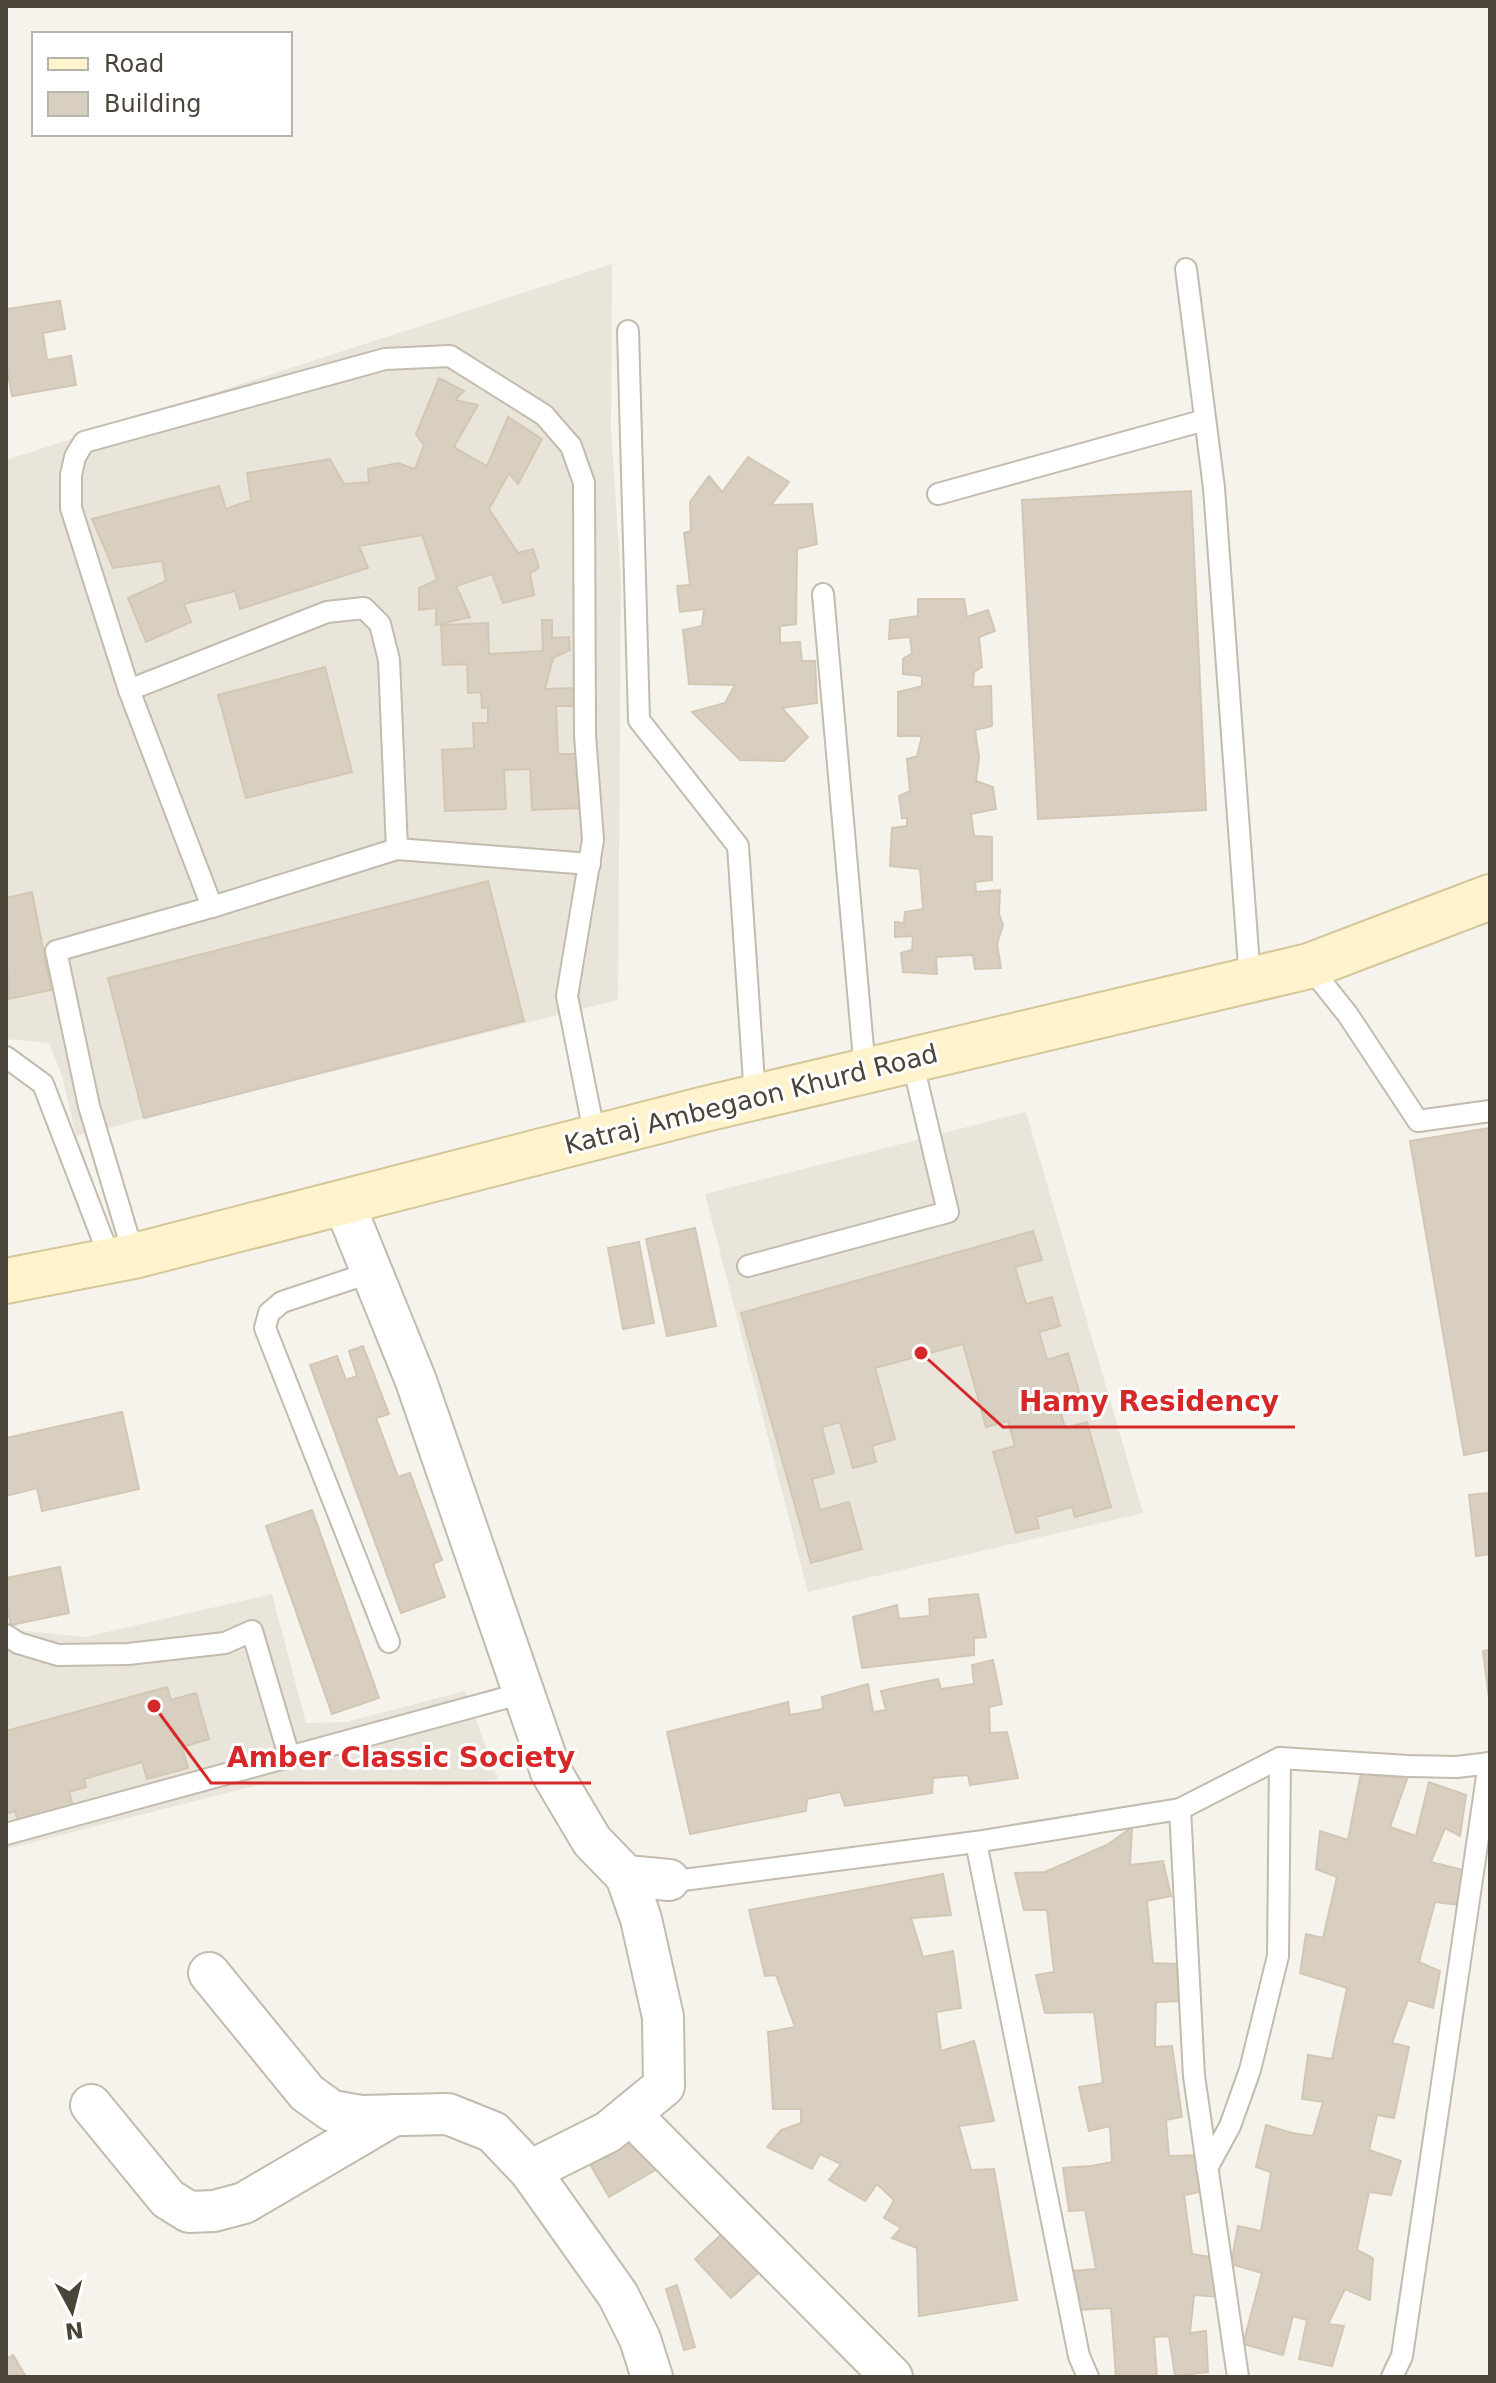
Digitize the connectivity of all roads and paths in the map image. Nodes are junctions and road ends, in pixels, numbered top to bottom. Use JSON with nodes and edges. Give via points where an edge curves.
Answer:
{"nodes":[{"id":1,"x":1186,"y":269,"type":"dead end"},
{"id":2,"x":628,"y":331,"type":"dead end"},
{"id":3,"x":1205,"y":420,"type":"junction"},
{"id":4,"x":938,"y":494,"type":"dead end"},
{"id":5,"x":823,"y":594,"type":"dead end"},
{"id":6,"x":129,"y":690,"type":"junction"},
{"id":7,"x":397,"y":849,"type":"junction"},
{"id":8,"x":590,"y":864,"type":"junction"},
{"id":9,"x":1490,"y":897,"type":"edge"},
{"id":10,"x":212,"y":907,"type":"junction"},
{"id":11,"x":1309,"y":966,"type":"junction"},
{"id":12,"x":1250,"y":980,"type":"junction"},
{"id":13,"x":6,"y":1057,"type":"edge"},
{"id":14,"x":912,"y":1060,"type":"junction"},
{"id":15,"x":865,"y":1071,"type":"junction"},
{"id":16,"x":755,"y":1097,"type":"junction"},
{"id":17,"x":1490,"y":1111,"type":"edge"},
{"id":18,"x":595,"y":1137,"type":"junction"},
{"id":19,"x":343,"y":1201,"type":"junction"},
{"id":20,"x":123,"y":1258,"type":"junction"},
{"id":21,"x":748,"y":1266,"type":"dead end"},
{"id":22,"x":372,"y":1272,"type":"junction"},
{"id":23,"x":6,"y":1281,"type":"edge"},
{"id":24,"x":6,"y":1635,"type":"edge"},
{"id":25,"x":389,"y":1642,"type":"dead end"},
{"id":26,"x":523,"y":1693,"type":"junction"},
{"id":27,"x":289,"y":1756,"type":"junction"},
{"id":28,"x":1280,"y":1758,"type":"junction"},
{"id":29,"x":1490,"y":1763,"type":"edge"},
{"id":30,"x":1180,"y":1809,"type":"junction"},
{"id":31,"x":6,"y":1834,"type":"edge"},
{"id":32,"x":976,"y":1842,"type":"junction"},
{"id":33,"x":626,"y":1876,"type":"junction"},
{"id":34,"x":669,"y":1880,"type":"joint"},
{"id":35,"x":209,"y":1973,"type":"dead end"},
{"id":36,"x":91,"y":2105,"type":"dead end"},
{"id":37,"x":630,"y":2114,"type":"junction"},
{"id":38,"x":394,"y":2115,"type":"junction"},
{"id":39,"x":1207,"y":2168,"type":"junction"},
{"id":40,"x":530,"y":2171,"type":"junction"},
{"id":41,"x":652,"y":2377,"type":"edge"},
{"id":42,"x":892,"y":2377,"type":"edge"},
{"id":43,"x":1088,"y":2377,"type":"edge"},
{"id":44,"x":1238,"y":2377,"type":"edge"},
{"id":45,"x":1392,"y":2377,"type":"edge"}],
"edges":[{"from":1,"to":3,"type":"lane"},
{"from":2,"to":16,"type":"lane","via":[[639,720],[738,846]]},
{"from":3,"to":4,"type":"lane"},
{"from":3,"to":12,"type":"lane"},
{"from":5,"to":15,"type":"lane"},
{"from":6,"to":7,"type":"lane","via":[[327,612],[364,608],[380,624],[389,660]]},
{"from":6,"to":8,"type":"lane","via":[[71,508],[71,475],[84,442],[385,359],[450,356],[544,415],[571,446],[584,483]]},
{"from":6,"to":10,"type":"lane"},
{"from":7,"to":8,"type":"lane"},
{"from":7,"to":10,"type":"lane"},
{"from":8,"to":18,"type":"lane","via":[[567,996]]},
{"from":9,"to":11,"type":"street","name":"Katraj Ambegaon Khurd Road"},
{"from":10,"to":20,"type":"lane","via":[[56,951]]},
{"from":11,"to":12,"type":"street","name":"Katraj Ambegaon Khurd Road"},
{"from":11,"to":17,"type":"lane","via":[[1418,1121]]},
{"from":12,"to":14,"type":"street","name":"Katraj Ambegaon Khurd Road"},
{"from":13,"to":20,"type":"lane","via":[[43,1084]]},
{"from":14,"to":15,"type":"street","name":"Katraj Ambegaon Khurd Road"},
{"from":14,"to":21,"type":"lane","via":[[948,1212]]},
{"from":15,"to":16,"type":"street","name":"Katraj Ambegaon Khurd Road"},
{"from":16,"to":18,"type":"street","name":"Katraj Ambegaon Khurd Road"},
{"from":18,"to":19,"type":"street","name":"Katraj Ambegaon Khurd Road"},
{"from":19,"to":20,"type":"street","name":"Katraj Ambegaon Khurd Road"},
{"from":19,"to":22,"type":"street"},
{"from":20,"to":23,"type":"street","name":"Katraj Ambegaon Khurd Road"},
{"from":22,"to":25,"type":"lane","via":[[282,1302],[269,1313],[265,1328]]},
{"from":22,"to":26,"type":"street","via":[[416,1381]]},
{"from":24,"to":27,"type":"lane","via":[[58,1655],[100,1655],[225,1643],[252,1631]]},
{"from":26,"to":27,"type":"lane"},
{"from":26,"to":33,"type":"street","via":[[551,1772],[592,1841]]},
{"from":27,"to":31,"type":"lane"},
{"from":28,"to":29,"type":"lane","via":[[1408,1766]]},
{"from":28,"to":30,"type":"lane"},
{"from":28,"to":39,"type":"lane","via":[[1278,1956],[1250,2070],[1230,2126]]},
{"from":29,"to":45,"type":"lane","via":[[1402,2356]]},
{"from":30,"to":32,"type":"lane"},
{"from":30,"to":39,"type":"lane","via":[[1194,2076]]},
{"from":32,"to":34,"type":"lane"},
{"from":32,"to":43,"type":"lane","via":[[1079,2356]]},
{"from":33,"to":34,"type":"street"},
{"from":33,"to":37,"type":"street","via":[[663,2017],[664,2086]]},
{"from":35,"to":38,"type":"street","via":[[307,2093],[332,2111]]},
{"from":36,"to":38,"type":"street","via":[[168,2199],[189,2212],[244,2203]]},
{"from":37,"to":40,"type":"street","via":[[608,2132]]},
{"from":37,"to":42,"type":"street"},
{"from":38,"to":40,"type":"street","via":[[448,2114],[493,2132]]},
{"from":39,"to":44,"type":"lane"},
{"from":40,"to":41,"type":"street","via":[[618,2295]]}]}
